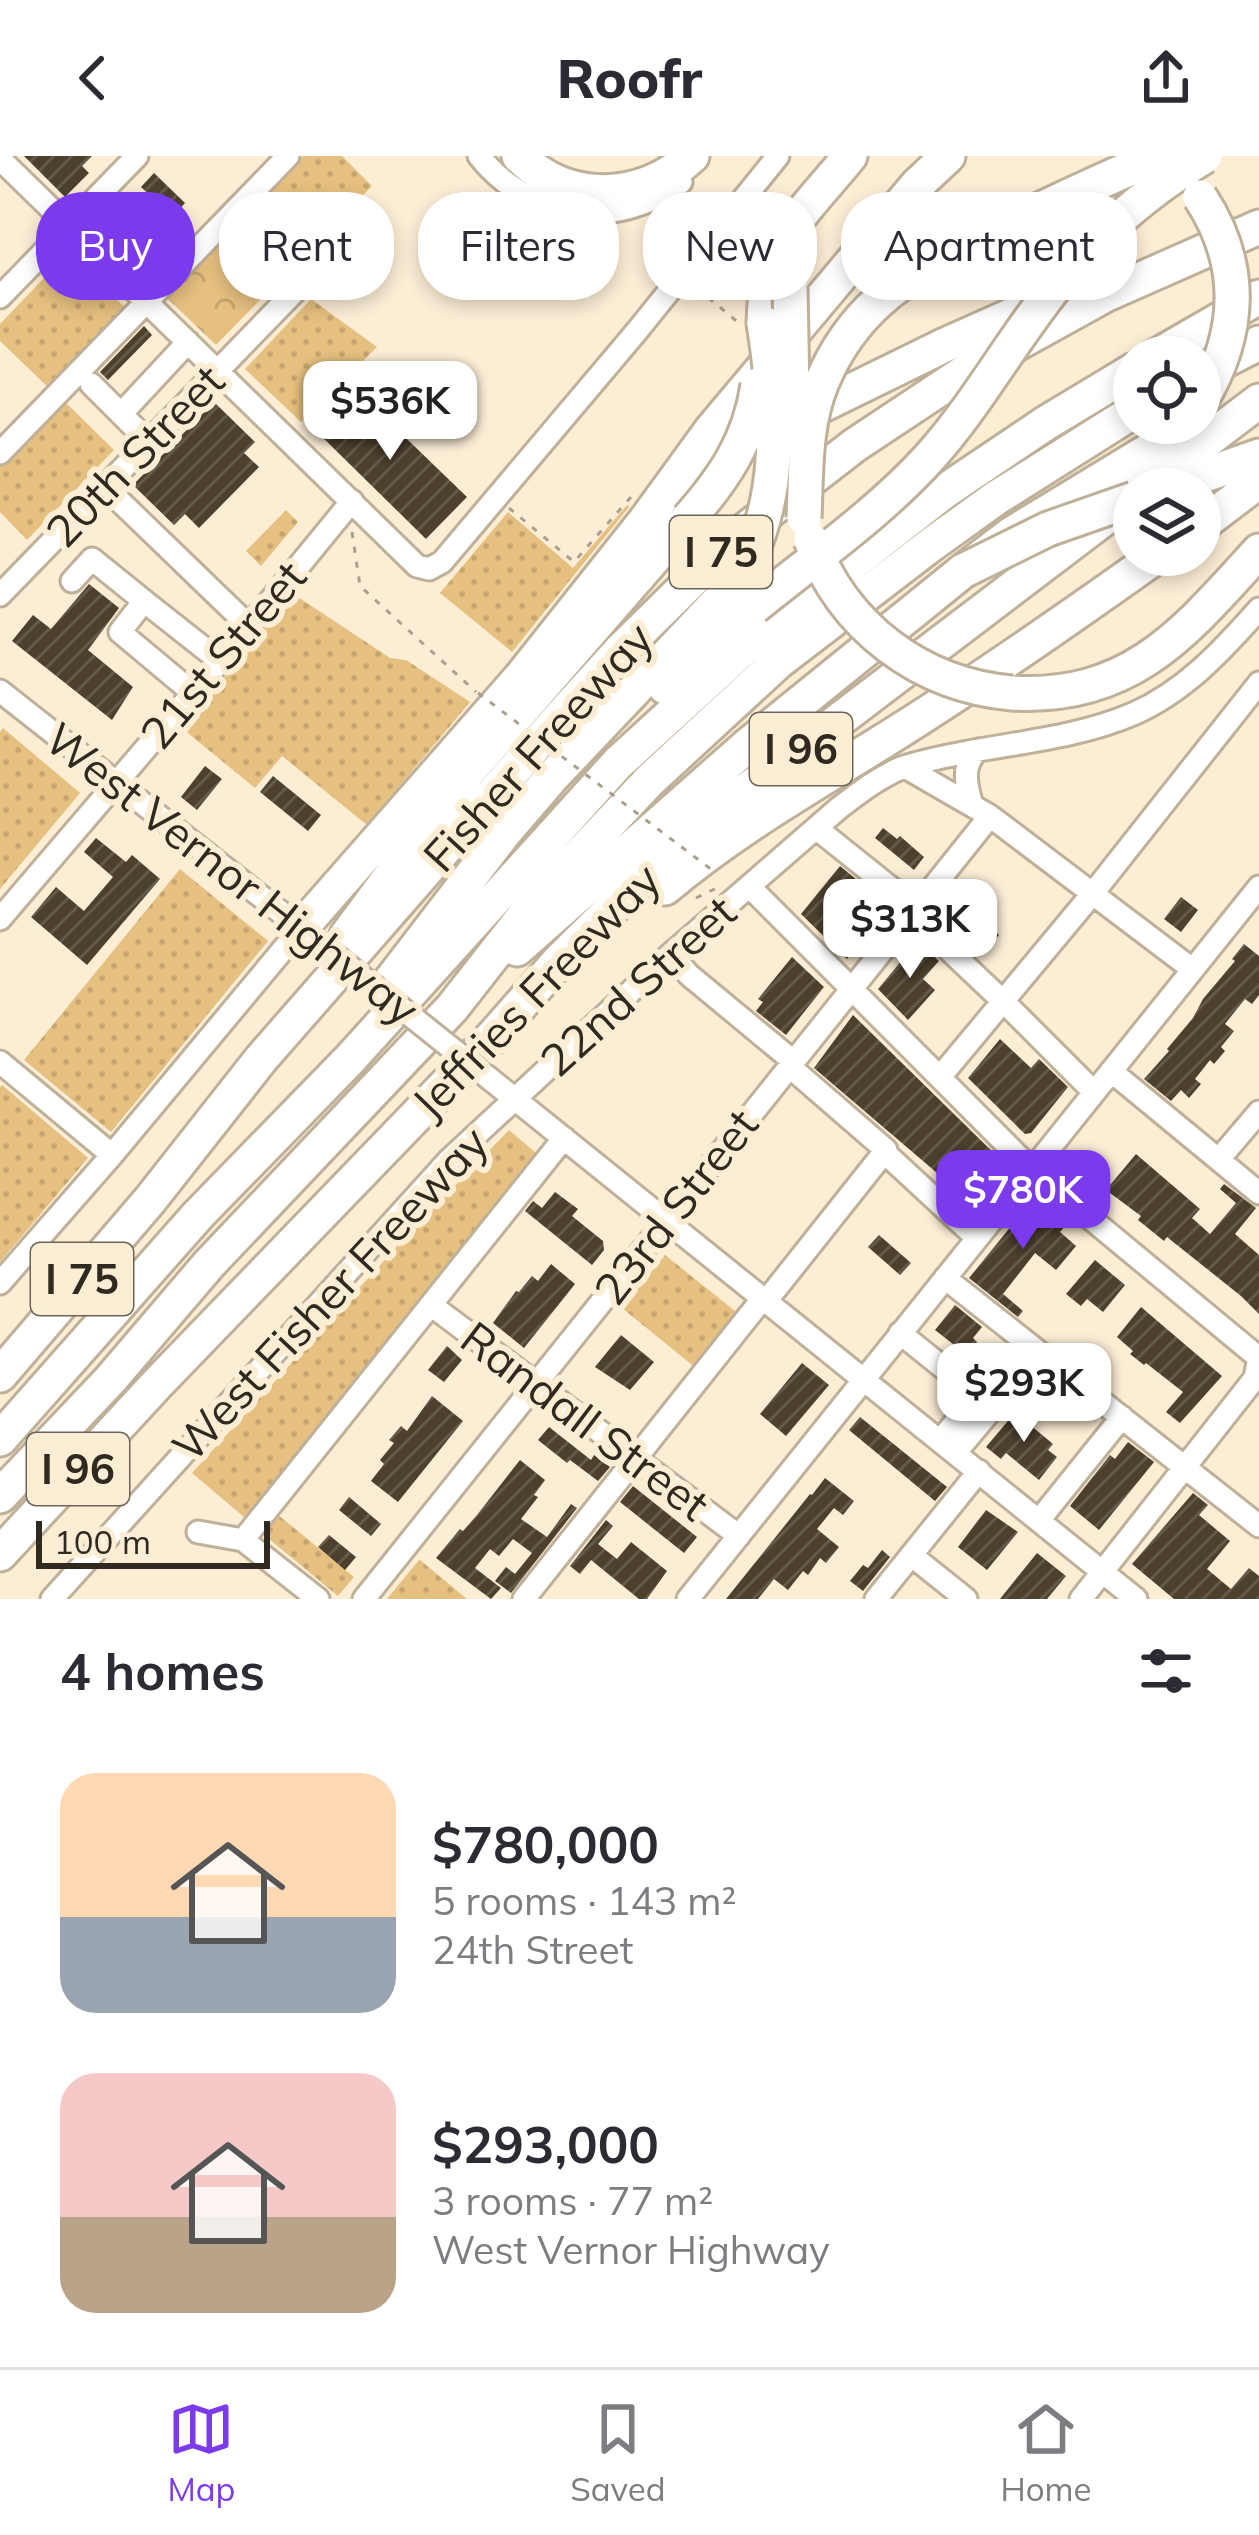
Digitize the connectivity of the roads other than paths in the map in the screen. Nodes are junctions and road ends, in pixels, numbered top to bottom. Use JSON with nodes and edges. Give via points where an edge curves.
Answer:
{"nodes":[{"id":1,"x":137,"y":156,"type":"edge"},
{"id":2,"x":288,"y":156,"type":"edge"},
{"id":3,"x":479,"y":156,"type":"edge"},
{"id":4,"x":519,"y":156,"type":"edge"},
{"id":5,"x":692,"y":156,"type":"edge"},
{"id":6,"x":707,"y":156,"type":"edge"},
{"id":7,"x":778,"y":156,"type":"edge"},
{"id":8,"x":836,"y":156,"type":"edge"},
{"id":9,"x":850,"y":156,"type":"edge"},
{"id":10,"x":876,"y":156,"type":"edge"},
{"id":11,"x":948,"y":156,"type":"edge"},
{"id":12,"x":1159,"y":156,"type":"edge"},
{"id":13,"x":1205,"y":156,"type":"edge"},
{"id":14,"x":0,"y":158,"type":"edge"},
{"id":15,"x":102,"y":192,"type":"edge"},
{"id":16,"x":36,"y":193,"type":"edge"},
{"id":17,"x":820,"y":193,"type":"junction"},
{"id":18,"x":1259,"y":209,"type":"edge"},
{"id":19,"x":1259,"y":227,"type":"edge"},
{"id":20,"x":36,"y":260,"type":"edge"},
{"id":21,"x":0,"y":297,"type":"edge"},
{"id":22,"x":1259,"y":297,"type":"edge"},
{"id":23,"x":287,"y":300,"type":"edge"},
{"id":24,"x":146,"y":302,"type":"junction"},
{"id":25,"x":758,"y":324,"type":"junction"},
{"id":26,"x":1191,"y":336,"type":"edge"},
{"id":27,"x":188,"y":342,"type":"junction"},
{"id":28,"x":1259,"y":343,"type":"edge"},
{"id":29,"x":1221,"y":360,"type":"edge"},
{"id":30,"x":1221,"y":362,"type":"edge"},
{"id":31,"x":218,"y":371,"type":"junction"},
{"id":32,"x":1113,"y":383,"type":"edge"},
{"id":33,"x":91,"y":384,"type":"dead end"},
{"id":34,"x":1259,"y":401,"type":"edge"},
{"id":35,"x":121,"y":414,"type":"junction"},
{"id":36,"x":1113,"y":425,"type":"edge"},
{"id":37,"x":149,"y":442,"type":"junction"},
{"id":38,"x":1157,"y":444,"type":"edge"},
{"id":39,"x":0,"y":453,"type":"edge"},
{"id":40,"x":1259,"y":456,"type":"edge"},
{"id":41,"x":1171,"y":468,"type":"edge"},
{"id":42,"x":1221,"y":469,"type":"edge"},
{"id":43,"x":1259,"y":482,"type":"edge"},
{"id":44,"x":105,"y":487,"type":"junction"},
{"id":45,"x":352,"y":501,"type":"junction"},
{"id":46,"x":1113,"y":506,"type":"edge"},
{"id":47,"x":638,"y":508,"type":"junction"},
{"id":48,"x":1221,"y":511,"type":"edge"},
{"id":49,"x":1113,"y":514,"type":"edge"},
{"id":50,"x":804,"y":518,"type":"junction"},
{"id":51,"x":1259,"y":550,"type":"edge"},
{"id":52,"x":963,"y":571,"type":"junction"},
{"id":53,"x":1129,"y":576,"type":"edge"},
{"id":54,"x":73,"y":580,"type":"dead end"},
{"id":55,"x":0,"y":595,"type":"edge"},
{"id":56,"x":743,"y":598,"type":"junction"},
{"id":57,"x":144,"y":601,"type":"junction"},
{"id":58,"x":1259,"y":609,"type":"edge"},
{"id":59,"x":249,"y":626,"type":"junction"},
{"id":60,"x":220,"y":661,"type":"junction"},
{"id":61,"x":1259,"y":683,"type":"edge"},
{"id":62,"x":0,"y":691,"type":"edge"},
{"id":63,"x":193,"y":693,"type":"junction"},
{"id":64,"x":978,"y":750,"type":"junction"},
{"id":65,"x":905,"y":767,"type":"junction"},
{"id":66,"x":116,"y":782,"type":"junction"},
{"id":67,"x":981,"y":810,"type":"junction"},
{"id":68,"x":816,"y":828,"type":"junction"},
{"id":69,"x":1259,"y":886,"type":"edge"},
{"id":70,"x":738,"y":889,"type":"junction"},
{"id":71,"x":1093,"y":892,"type":"junction"},
{"id":72,"x":913,"y":911,"type":"junction"},
{"id":73,"x":0,"y":919,"type":"edge"},
{"id":74,"x":309,"y":934,"type":"junction"},
{"id":75,"x":671,"y":954,"type":"junction"},
{"id":76,"x":1192,"y":970,"type":"junction"},
{"id":77,"x":850,"y":989,"type":"junction"},
{"id":78,"x":1004,"y":1001,"type":"junction"},
{"id":79,"x":452,"y":1009,"type":"junction"},
{"id":80,"x":495,"y":1034,"type":"junction"},
{"id":81,"x":261,"y":1059,"type":"junction"},
{"id":82,"x":0,"y":1062,"type":"edge"},
{"id":83,"x":791,"y":1063,"type":"junction"},
{"id":84,"x":1111,"y":1070,"type":"junction"},
{"id":85,"x":940,"y":1077,"type":"junction"},
{"id":86,"x":1094,"y":1092,"type":"junction"},
{"id":87,"x":514,"y":1097,"type":"junction"},
{"id":88,"x":1259,"y":1112,"type":"edge"},
{"id":89,"x":564,"y":1138,"type":"junction"},
{"id":90,"x":884,"y":1152,"type":"junction"},
{"id":91,"x":112,"y":1155,"type":"junction"},
{"id":92,"x":1219,"y":1160,"type":"junction"},
{"id":93,"x":246,"y":1163,"type":"junction"},
{"id":94,"x":1032,"y":1170,"type":"junction"},
{"id":95,"x":1259,"y":1192,"type":"edge"},
{"id":96,"x":666,"y":1218,"type":"junction"},
{"id":97,"x":977,"y":1238,"type":"junction"},
{"id":98,"x":945,"y":1278,"type":"junction"},
{"id":99,"x":0,"y":1283,"type":"edge"},
{"id":100,"x":765,"y":1299,"type":"junction"},
{"id":101,"x":431,"y":1306,"type":"junction"},
{"id":102,"x":900,"y":1334,"type":"junction"},
{"id":103,"x":1259,"y":1358,"type":"edge"},
{"id":104,"x":1029,"y":1365,"type":"dead end"},
{"id":105,"x":0,"y":1375,"type":"edge"},
{"id":106,"x":864,"y":1378,"type":"junction"},
{"id":107,"x":536,"y":1384,"type":"junction"},
{"id":108,"x":1122,"y":1417,"type":"junction"},
{"id":109,"x":0,"y":1439,"type":"edge"},
{"id":110,"x":948,"y":1446,"type":"junction"},
{"id":111,"x":636,"y":1459,"type":"junction"},
{"id":112,"x":1184,"y":1466,"type":"junction"},
{"id":113,"x":979,"y":1471,"type":"junction"},
{"id":114,"x":0,"y":1496,"type":"edge"},
{"id":115,"x":1040,"y":1519,"type":"junction"},
{"id":116,"x":1259,"y":1526,"type":"edge"},
{"id":117,"x":198,"y":1532,"type":"dead end"},
{"id":118,"x":739,"y":1536,"type":"junction"},
{"id":119,"x":243,"y":1540,"type":"junction"},
{"id":120,"x":0,"y":1554,"type":"edge"},
{"id":121,"x":911,"y":1555,"type":"junction"},
{"id":122,"x":1104,"y":1570,"type":"junction"},
{"id":123,"x":52,"y":1599,"type":"edge"},
{"id":124,"x":318,"y":1599,"type":"edge"},
{"id":125,"x":364,"y":1599,"type":"edge"},
{"id":126,"x":524,"y":1599,"type":"edge"},
{"id":127,"x":688,"y":1599,"type":"edge"},
{"id":128,"x":876,"y":1599,"type":"edge"},
{"id":129,"x":966,"y":1599,"type":"edge"},
{"id":130,"x":1081,"y":1599,"type":"edge"},
{"id":131,"x":1136,"y":1599,"type":"edge"}],
"edges":[{"from":1,"to":15,"type":"street"},
{"from":2,"to":24,"type":"street"},
{"from":3,"to":6,"type":"street","via":[[536,202],[595,214],[657,198]]},
{"from":4,"to":5,"type":"highway","via":[[559,184],[598,192],[653,183]]},
{"from":7,"to":45,"type":"street","via":[[442,562],[417,566]]},
{"from":8,"to":17,"type":"highway"},
{"from":9,"to":17,"type":"highway"},
{"from":10,"to":50,"type":"highway","bridge":true,"via":[[809,237],[790,288],[793,447]]},
{"from":11,"to":47,"type":"highway"},
{"from":12,"to":29,"type":"highway","bridge":true,"via":[[1200,197],[1227,256],[1233,309]]},
{"from":12,"to":50,"type":"highway","bridge":true,"via":[[947,256],[872,308],[834,357],[816,400]]},
{"from":13,"to":56,"type":"highway","bridge":true,"via":[[1093,243],[902,486]]},
{"from":14,"to":16,"type":"street"},
{"from":17,"to":25,"type":"highway","via":[[772,263]]},
{"from":18,"to":47,"type":"highway","via":[[945,344],[745,444]]},
{"from":19,"to":81,"type":"highway","name":"Fisher Freeway","number":"I 75","via":[[1105,295],[962,374],[736,537],[620,651]]},
{"from":20,"to":21,"type":"street"},
{"from":22,"to":26,"type":"highway"},
{"from":23,"to":31,"type":"street","name":"20th Street"},
{"from":24,"to":27,"type":"street"},
{"from":24,"to":39,"type":"street"},
{"from":25,"to":56,"type":"highway","bridge":true,"via":[[771,368],[771,493]]},
{"from":25,"to":81,"type":"highway","bridge":true,"via":[[758,389],[724,477],[467,773]]},
{"from":27,"to":31,"type":"street"},
{"from":27,"to":35,"type":"street"},
{"from":28,"to":30,"type":"highway"},
{"from":31,"to":37,"type":"street","name":"20th Street"},
{"from":31,"to":45,"type":"street"},
{"from":32,"to":93,"type":"highway","via":[[945,490],[680,705]]},
{"from":33,"to":35,"type":"street"},
{"from":34,"to":41,"type":"highway"},
{"from":35,"to":37,"type":"street"},
{"from":36,"to":79,"type":"highway","number":"I 75","via":[[997,498],[778,662],[631,799],[535,902]]},
{"from":37,"to":44,"type":"street","name":"20th Street"},
{"from":38,"to":52,"type":"highway","bridge":true},
{"from":40,"to":42,"type":"highway"},
{"from":43,"to":48,"type":"highway"},
{"from":44,"to":55,"type":"street","name":"20th Street"},
{"from":44,"to":59,"type":"street"},
{"from":45,"to":59,"type":"street","name":"21st Street"},
{"from":46,"to":52,"type":"highway","bridge":true},
{"from":47,"to":74,"type":"highway","via":[[520,677]]},
{"from":49,"to":80,"type":"highway","name":"Jeffries Freeway","number":"I 96","via":[[734,800],[644,877]]},
{"from":50,"to":51,"type":"highway","bridge":true,"via":[[833,587],[885,645],[941,676],[1012,693],[1073,690],[1142,662],[1187,629]]},
{"from":52,"to":79,"type":"highway","via":[[748,745]]},
{"from":53,"to":80,"type":"highway","via":[[716,847]]},
{"from":54,"to":57,"type":"street","via":[[92,559]]},
{"from":56,"to":93,"type":"highway","via":[[553,777]]},
{"from":57,"to":60,"type":"street"},
{"from":57,"to":63,"type":"street","via":[[119,632]]},
{"from":58,"to":64,"type":"street","name":"22nd Street","via":[[1193,676],[1135,713]]},
{"from":59,"to":60,"type":"street","name":"21st Street"},
{"from":60,"to":63,"type":"street","name":"21st Street"},
{"from":61,"to":71,"type":"street"},
{"from":62,"to":66,"type":"street","name":"West Vernor Highway"},
{"from":63,"to":66,"type":"street","name":"21st Street"},
{"from":64,"to":65,"type":"street","name":"22nd Street"},
{"from":64,"to":67,"type":"street","via":[[966,771]]},
{"from":65,"to":67,"type":"street"},
{"from":65,"to":68,"type":"street","name":"22nd Street"},
{"from":66,"to":73,"type":"street","name":"21st Street"},
{"from":66,"to":74,"type":"street","name":"West Vernor Highway"},
{"from":67,"to":71,"type":"street"},
{"from":67,"to":72,"type":"street","name":"23rd Street"},
{"from":68,"to":70,"type":"street","name":"22nd Street"},
{"from":68,"to":72,"type":"street"},
{"from":69,"to":76,"type":"street"},
{"from":70,"to":75,"type":"street","name":"22nd Street"},
{"from":70,"to":77,"type":"street"},
{"from":71,"to":76,"type":"street"},
{"from":71,"to":78,"type":"street"},
{"from":72,"to":77,"type":"street","name":"23rd Street"},
{"from":72,"to":78,"type":"street"},
{"from":74,"to":87,"type":"street","name":"West Vernor Highway","bridge":true},
{"from":74,"to":91,"type":"street"},
{"from":75,"to":83,"type":"street"},
{"from":75,"to":87,"type":"street","name":"22nd Street"},
{"from":76,"to":84,"type":"street"},
{"from":77,"to":83,"type":"street","name":"23rd Street"},
{"from":77,"to":85,"type":"street"},
{"from":78,"to":85,"type":"street"},
{"from":78,"to":86,"type":"street"},
{"from":79,"to":114,"type":"highway","number":"I 75"},
{"from":80,"to":120,"type":"highway","name":"Jeffries Freeway","number":"I 96"},
{"from":81,"to":105,"type":"highway","name":"Fisher Freeway","number":"I 75"},
{"from":82,"to":91,"type":"street"},
{"from":83,"to":90,"type":"street"},
{"from":83,"to":96,"type":"street","name":"23rd Street"},
{"from":84,"to":86,"type":"street"},
{"from":84,"to":92,"type":"street"},
{"from":85,"to":94,"type":"street"},
{"from":86,"to":94,"type":"street"},
{"from":87,"to":89,"type":"street","name":"West Vernor Highway"},
{"from":87,"to":123,"type":"street","name":"West Fisher Freeway"},
{"from":88,"to":92,"type":"street"},
{"from":89,"to":96,"type":"street","name":"West Vernor Highway"},
{"from":89,"to":101,"type":"street"},
{"from":90,"to":97,"type":"street"},
{"from":90,"to":100,"type":"street"},
{"from":91,"to":99,"type":"street"},
{"from":92,"to":95,"type":"street"},
{"from":93,"to":109,"type":"highway","number":"I 96"},
{"from":94,"to":97,"type":"street"},
{"from":94,"to":103,"type":"street"},
{"from":96,"to":100,"type":"street","name":"West Vernor Highway"},
{"from":96,"to":107,"type":"street","name":"23rd Street"},
{"from":97,"to":98,"type":"street"},
{"from":98,"to":102,"type":"street"},
{"from":98,"to":108,"type":"street"},
{"from":100,"to":106,"type":"street","name":"West Vernor Highway"},
{"from":100,"to":111,"type":"street"},
{"from":101,"to":107,"type":"street","name":"Randall Street"},
{"from":101,"to":119,"type":"street"},
{"from":102,"to":106,"type":"street"},
{"from":102,"to":110,"type":"street","via":[[977,1395]]},
{"from":103,"to":112,"type":"street","via":[[1255,1378]]},
{"from":104,"to":110,"type":"street"},
{"from":106,"to":110,"type":"street","name":"West Vernor Highway"},
{"from":106,"to":118,"type":"street"},
{"from":107,"to":111,"type":"street","name":"Randall Street"},
{"from":107,"to":125,"type":"street","name":"23rd Street"},
{"from":108,"to":112,"type":"street"},
{"from":108,"to":115,"type":"street"},
{"from":110,"to":113,"type":"street","name":"West Vernor Highway"},
{"from":111,"to":118,"type":"street","name":"Randall Street"},
{"from":111,"to":126,"type":"street"},
{"from":112,"to":116,"type":"street"},
{"from":112,"to":122,"type":"street"},
{"from":113,"to":115,"type":"street","name":"West Vernor Highway"},
{"from":113,"to":121,"type":"street"},
{"from":115,"to":122,"type":"street","name":"West Vernor Highway"},
{"from":117,"to":119,"type":"street"},
{"from":118,"to":127,"type":"street"},
{"from":119,"to":124,"type":"street"},
{"from":121,"to":128,"type":"street"},
{"from":121,"to":129,"type":"street"},
{"from":122,"to":130,"type":"street"},
{"from":122,"to":131,"type":"street","name":"West Vernor Highway"}]}
